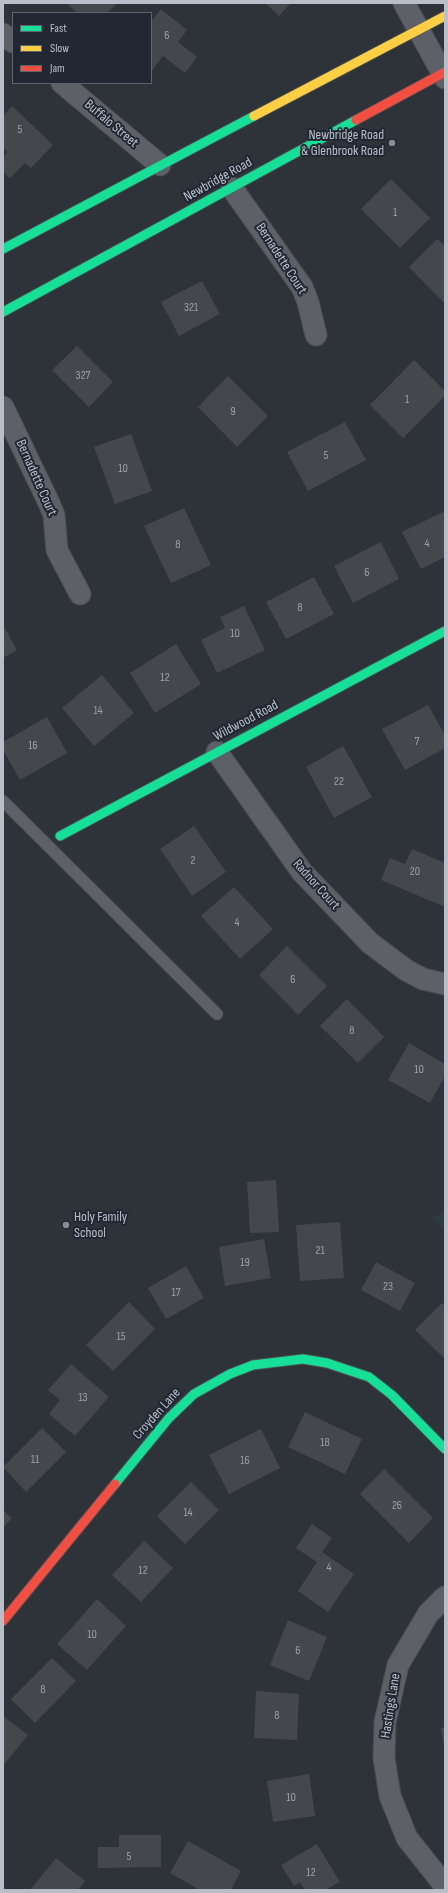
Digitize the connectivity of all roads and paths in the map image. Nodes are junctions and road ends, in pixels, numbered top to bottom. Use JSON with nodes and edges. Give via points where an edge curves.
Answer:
{"nodes":[{"id":1,"x":404,"y":3,"type":"edge"},
{"id":2,"x":445,"y":16,"type":"edge"},
{"id":3,"x":418,"y":30,"type":"junction"},
{"id":4,"x":3,"y":34,"type":"edge"},
{"id":5,"x":12,"y":41,"type":"edge"},
{"id":6,"x":444,"y":74,"type":"edge"},
{"id":7,"x":63,"y":84,"type":"edge"},
{"id":8,"x":160,"y":165,"type":"junction"},
{"id":9,"x":232,"y":188,"type":"junction"},
{"id":10,"x":3,"y":248,"type":"edge"},
{"id":11,"x":3,"y":312,"type":"edge"},
{"id":12,"x":316,"y":335,"type":"dead end"},
{"id":13,"x":3,"y":407,"type":"edge"},
{"id":14,"x":80,"y":594,"type":"dead end"},
{"id":15,"x":445,"y":631,"type":"edge"},
{"id":16,"x":217,"y":752,"type":"junction"},
{"id":17,"x":3,"y":801,"type":"edge"},
{"id":18,"x":60,"y":836,"type":"dead end"},
{"id":19,"x":445,"y":984,"type":"edge"},
{"id":20,"x":217,"y":1014,"type":"dead end"},
{"id":21,"x":445,"y":1449,"type":"edge"},
{"id":22,"x":445,"y":1597,"type":"edge"},
{"id":23,"x":3,"y":1621,"type":"edge"},
{"id":24,"x":445,"y":1886,"type":"edge"}],
"edges":[{"from":1,"to":3,"type":"street"},
{"from":2,"to":3,"type":"street"},
{"from":3,"to":6,"type":"street"},
{"from":3,"to":8,"type":"street"},
{"from":4,"to":5,"type":"street"},
{"from":6,"to":9,"type":"street","name":"Newbridge Road"},
{"from":7,"to":8,"type":"street","name":"Buffalo Street"},
{"from":8,"to":10,"type":"street"},
{"from":9,"to":11,"type":"street","name":"Newbridge Road"},
{"from":9,"to":12,"type":"street","name":"Bernadette Court","via":[[302,287]]},
{"from":13,"to":14,"type":"street","name":"Bernadette Court","via":[[50,503],[56,527],[57,550]]},
{"from":15,"to":16,"type":"street","name":"Wildwood Road"},
{"from":16,"to":18,"type":"street","name":"Wildwood Road"},
{"from":16,"to":19,"type":"street","name":"Radnor Court","via":[[302,872],[370,943],[406,970],[423,979]]},
{"from":17,"to":20,"type":"lane"},
{"from":21,"to":23,"type":"street","name":"Croyden Lane","via":[[392,1395],[369,1377],[327,1363],[303,1359],[253,1365],[230,1374],[194,1394],[169,1418]]},
{"from":22,"to":24,"type":"street","name":"Hastings Lane","via":[[428,1614],[398,1665],[385,1722],[384,1758],[390,1796],[407,1838]]}]}
